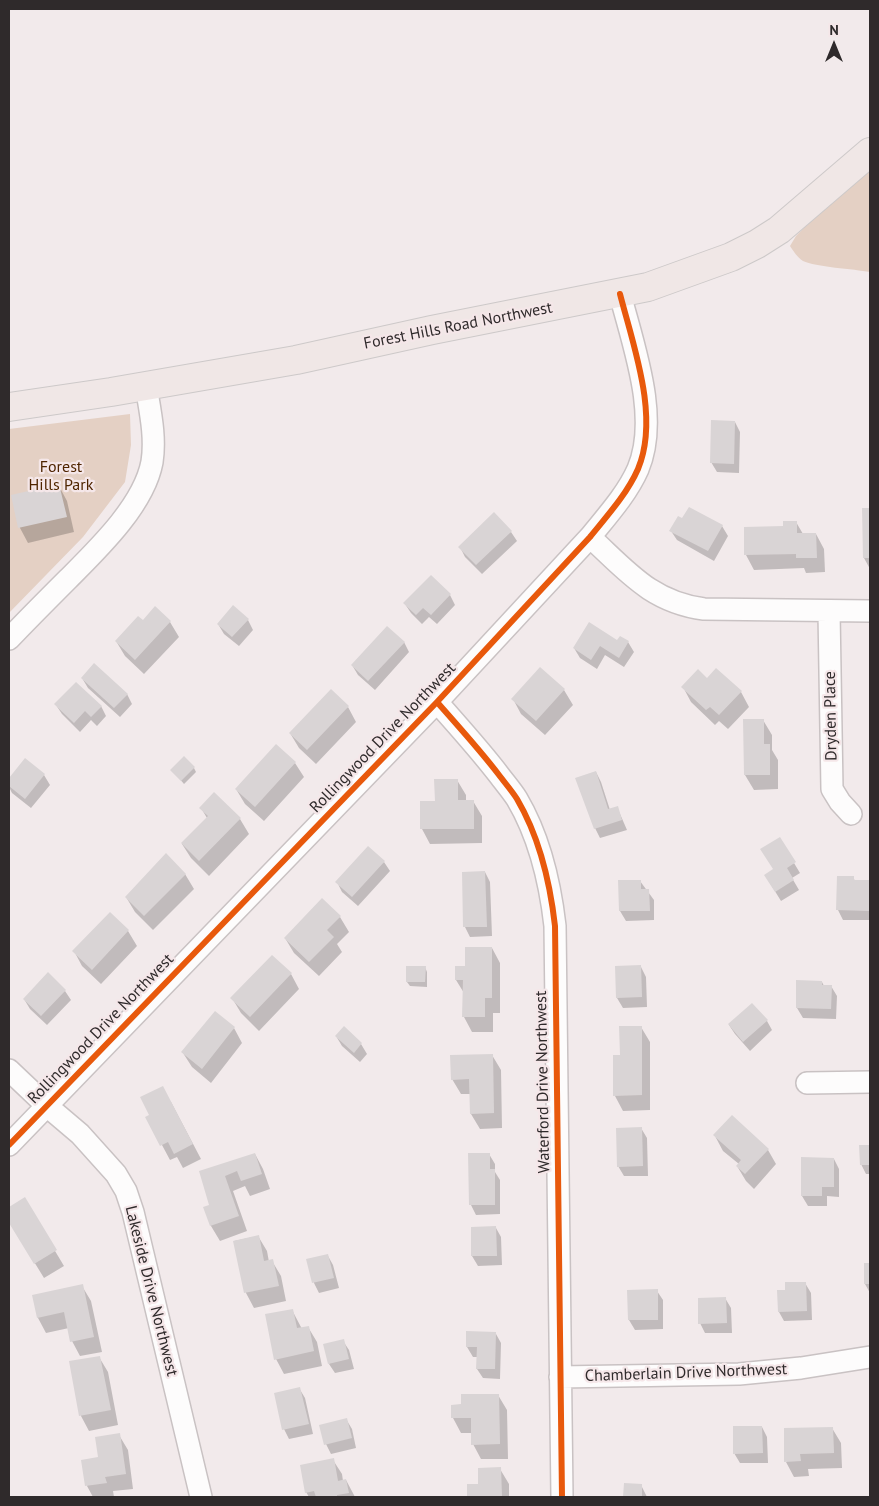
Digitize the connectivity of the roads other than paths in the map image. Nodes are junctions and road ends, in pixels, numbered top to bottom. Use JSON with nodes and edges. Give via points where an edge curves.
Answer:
{"nodes":[{"id":1,"x":870,"y":152,"type":"edge"},
{"id":2,"x":620,"y":294,"type":"junction"},
{"id":3,"x":146,"y":386,"type":"junction"},
{"id":4,"x":9,"y":407,"type":"edge"},
{"id":5,"x":590,"y":537,"type":"junction"},
{"id":6,"x":870,"y":611,"type":"edge"},
{"id":7,"x":828,"y":612,"type":"junction"},
{"id":8,"x":9,"y":639,"type":"edge"},
{"id":9,"x":437,"y":702,"type":"junction"},
{"id":10,"x":850,"y":814,"type":"dead end"},
{"id":11,"x":9,"y":1070,"type":"edge"},
{"id":12,"x":870,"y":1082,"type":"edge"},
{"id":13,"x":807,"y":1083,"type":"dead end"},
{"id":14,"x":46,"y":1106,"type":"junction"},
{"id":15,"x":9,"y":1145,"type":"edge"},
{"id":16,"x":870,"y":1357,"type":"edge"},
{"id":17,"x":560,"y":1377,"type":"junction"},
{"id":18,"x":201,"y":1497,"type":"edge"},
{"id":19,"x":562,"y":1497,"type":"edge"}],
"edges":[{"from":1,"to":2,"type":"main road","name":"Forest Hills Road Northwest","via":[[779,230],[757,244],[676,277]]},
{"from":2,"to":3,"type":"main road","name":"Forest Hills Road Northwest","via":[[296,360]]},
{"from":2,"to":5,"type":"street","name":"Rollingwood Drive Northwest","via":[[643,383],[647,435],[638,469]]},
{"from":3,"to":4,"type":"main road","name":"Forest Hills Road Northwest"},
{"from":3,"to":8,"type":"street","via":[[153,452],[152,464],[140,494],[123,520]]},
{"from":5,"to":7,"type":"street","via":[[645,588],[680,605],[704,609]]},
{"from":5,"to":9,"type":"street","name":"Rollingwood Drive Northwest"},
{"from":6,"to":7,"type":"street"},
{"from":7,"to":10,"type":"street","name":"Dryden Place","via":[[832,789]]},
{"from":9,"to":14,"type":"street","name":"Rollingwood Drive Northwest"},
{"from":9,"to":17,"type":"street","name":"Waterford Drive Northwest","via":[[516,798],[534,835],[548,878],[555,926]]},
{"from":11,"to":14,"type":"street","name":"Lakeside Drive Northwest"},
{"from":12,"to":13,"type":"street"},
{"from":14,"to":15,"type":"street","name":"Rollingwood Drive Northwest"},
{"from":14,"to":18,"type":"street","name":"Lakeside Drive Northwest","via":[[80,1134],[116,1174],[126,1191]]},
{"from":16,"to":17,"type":"street","name":"Chamberlain Drive Northwest","via":[[739,1374]]},
{"from":17,"to":19,"type":"street","name":"Waterford Drive Northwest"}]}
